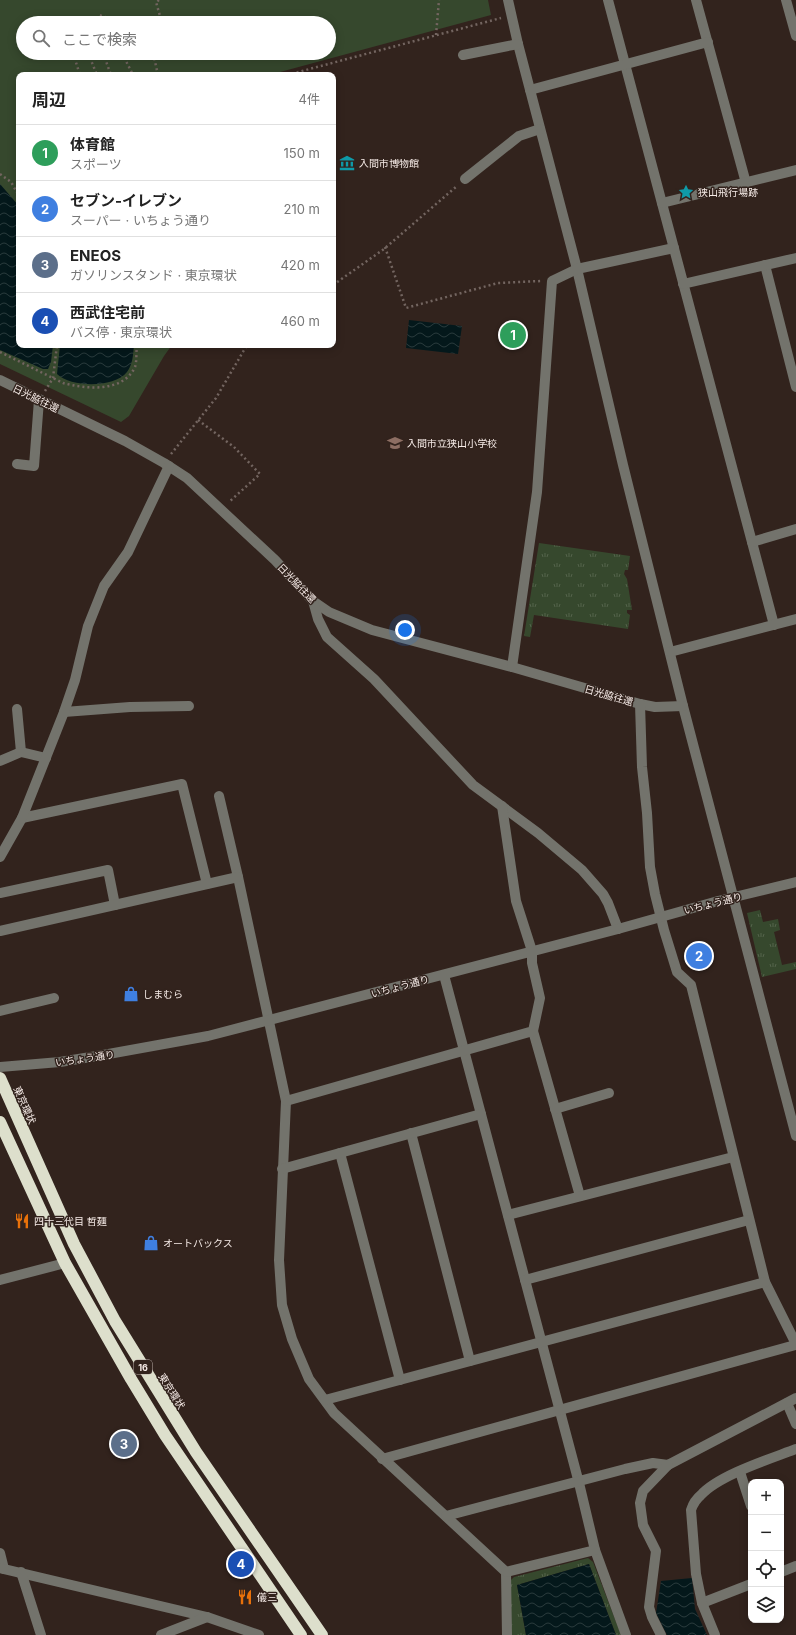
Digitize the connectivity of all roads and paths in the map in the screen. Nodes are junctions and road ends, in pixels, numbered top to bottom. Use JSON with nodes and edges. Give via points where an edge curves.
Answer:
{"nodes":[{"id":1,"x":159,"y":0,"type":"edge"},
{"id":2,"x":439,"y":0,"type":"edge"},
{"id":3,"x":508,"y":0,"type":"edge"},
{"id":4,"x":608,"y":0,"type":"edge"},
{"id":5,"x":696,"y":0,"type":"edge"},
{"id":6,"x":786,"y":0,"type":"edge"},
{"id":7,"x":511,"y":15,"type":"junction"},
{"id":8,"x":160,"y":16,"type":"edge"},
{"id":9,"x":436,"y":35,"type":"junction"},
{"id":10,"x":796,"y":36,"type":"edge"},
{"id":11,"x":708,"y":42,"type":"junction"},
{"id":12,"x":518,"y":44,"type":"junction"},
{"id":13,"x":463,"y":55,"type":"dead end"},
{"id":14,"x":75,"y":60,"type":"edge"},
{"id":15,"x":91,"y":60,"type":"edge"},
{"id":16,"x":106,"y":60,"type":"edge"},
{"id":17,"x":126,"y":60,"type":"edge"},
{"id":18,"x":155,"y":60,"type":"edge"},
{"id":19,"x":625,"y":64,"type":"junction"},
{"id":20,"x":79,"y":72,"type":"edge"},
{"id":21,"x":96,"y":72,"type":"edge"},
{"id":22,"x":110,"y":72,"type":"edge"},
{"id":23,"x":132,"y":72,"type":"edge"},
{"id":24,"x":157,"y":72,"type":"edge"},
{"id":25,"x":298,"y":72,"type":"edge"},
{"id":26,"x":530,"y":90,"type":"junction"},
{"id":27,"x":540,"y":129,"type":"junction"},
{"id":28,"x":796,"y":170,"type":"edge"},
{"id":29,"x":0,"y":174,"type":"edge"},
{"id":30,"x":465,"y":179,"type":"joint"},
{"id":31,"x":746,"y":183,"type":"junction"},
{"id":32,"x":16,"y":191,"type":"edge"},
{"id":33,"x":662,"y":203,"type":"junction"},
{"id":34,"x":385,"y":247,"type":"junction"},
{"id":35,"x":674,"y":248,"type":"junction"},
{"id":36,"x":796,"y":258,"type":"edge"},
{"id":37,"x":765,"y":265,"type":"junction"},
{"id":38,"x":577,"y":269,"type":"junction"},
{"id":39,"x":552,"y":281,"type":"junction"},
{"id":40,"x":336,"y":284,"type":"edge"},
{"id":41,"x":683,"y":284,"type":"junction"},
{"id":42,"x":57,"y":348,"type":"edge"},
{"id":43,"x":137,"y":348,"type":"edge"},
{"id":44,"x":244,"y":348,"type":"edge"},
{"id":45,"x":0,"y":352,"type":"edge"},
{"id":46,"x":53,"y":378,"type":"junction"},
{"id":47,"x":0,"y":380,"type":"edge"},
{"id":48,"x":796,"y":386,"type":"edge"},
{"id":49,"x":39,"y":400,"type":"junction"},
{"id":50,"x":198,"y":420,"type":"junction"},
{"id":51,"x":17,"y":464,"type":"dead end"},
{"id":52,"x":167,"y":464,"type":"junction"},
{"id":53,"x":221,"y":510,"type":"junction"},
{"id":54,"x":796,"y":529,"type":"edge"},
{"id":55,"x":752,"y":542,"type":"junction"},
{"id":56,"x":312,"y":600,"type":"junction"},
{"id":57,"x":796,"y":619,"type":"edge"},
{"id":58,"x":774,"y":625,"type":"junction"},
{"id":59,"x":670,"y":652,"type":"junction"},
{"id":60,"x":512,"y":667,"type":"junction"},
{"id":61,"x":640,"y":704,"type":"junction"},
{"id":62,"x":189,"y":706,"type":"dead end"},
{"id":63,"x":683,"y":706,"type":"junction"},
{"id":64,"x":17,"y":709,"type":"dead end"},
{"id":65,"x":64,"y":712,"type":"junction"},
{"id":66,"x":21,"y":752,"type":"junction"},
{"id":67,"x":46,"y":758,"type":"junction"},
{"id":68,"x":0,"y":761,"type":"edge"},
{"id":69,"x":219,"y":796,"type":"dead end"},
{"id":70,"x":502,"y":806,"type":"junction"},
{"id":71,"x":22,"y":818,"type":"junction"},
{"id":72,"x":0,"y":857,"type":"edge"},
{"id":73,"x":238,"y":877,"type":"junction"},
{"id":74,"x":796,"y":882,"type":"edge"},
{"id":75,"x":206,"y":884,"type":"junction"},
{"id":76,"x":0,"y":893,"type":"edge"},
{"id":77,"x":734,"y":898,"type":"junction"},
{"id":78,"x":115,"y":905,"type":"junction"},
{"id":79,"x":660,"y":917,"type":"junction"},
{"id":80,"x":618,"y":929,"type":"junction"},
{"id":81,"x":0,"y":931,"type":"edge"},
{"id":82,"x":532,"y":952,"type":"junction"},
{"id":83,"x":444,"y":975,"type":"junction"},
{"id":84,"x":54,"y":998,"type":"dead end"},
{"id":85,"x":0,"y":1011,"type":"edge"},
{"id":86,"x":270,"y":1020,"type":"junction"},
{"id":87,"x":533,"y":1031,"type":"junction"},
{"id":88,"x":464,"y":1051,"type":"junction"},
{"id":89,"x":0,"y":1068,"type":"edge"},
{"id":90,"x":0,"y":1078,"type":"edge"},
{"id":91,"x":610,"y":1093,"type":"dead end"},
{"id":92,"x":286,"y":1101,"type":"junction"},
{"id":93,"x":555,"y":1109,"type":"junction"},
{"id":94,"x":481,"y":1114,"type":"junction"},
{"id":95,"x":0,"y":1122,"type":"edge"},
{"id":96,"x":796,"y":1132,"type":"edge"},
{"id":97,"x":411,"y":1133,"type":"junction"},
{"id":98,"x":340,"y":1153,"type":"junction"},
{"id":99,"x":733,"y":1157,"type":"junction"},
{"id":100,"x":282,"y":1169,"type":"junction"},
{"id":101,"x":580,"y":1196,"type":"junction"},
{"id":102,"x":508,"y":1215,"type":"junction"},
{"id":103,"x":749,"y":1220,"type":"junction"},
{"id":104,"x":65,"y":1262,"type":"junction"},
{"id":105,"x":0,"y":1280,"type":"edge"},
{"id":106,"x":525,"y":1280,"type":"junction"},
{"id":107,"x":765,"y":1282,"type":"junction"},
{"id":108,"x":542,"y":1342,"type":"junction"},
{"id":109,"x":796,"y":1344,"type":"edge"},
{"id":110,"x":470,"y":1362,"type":"junction"},
{"id":111,"x":400,"y":1380,"type":"junction"},
{"id":112,"x":324,"y":1400,"type":"junction"},
{"id":113,"x":792,"y":1400,"type":"edge"},
{"id":114,"x":560,"y":1410,"type":"junction"},
{"id":115,"x":796,"y":1424,"type":"edge"},
{"id":116,"x":796,"y":1449,"type":"edge"},
{"id":117,"x":382,"y":1459,"type":"junction"},
{"id":118,"x":668,"y":1465,"type":"junction"},
{"id":119,"x":740,"y":1472,"type":"junction"},
{"id":120,"x":579,"y":1483,"type":"junction"},
{"id":121,"x":748,"y":1497,"type":"edge"},
{"id":122,"x":446,"y":1516,"type":"junction"},
{"id":123,"x":595,"y":1550,"type":"junction"},
{"id":124,"x":0,"y":1553,"type":"edge"},
{"id":125,"x":796,"y":1566,"type":"edge"},
{"id":126,"x":2,"y":1568,"type":"edge"},
{"id":127,"x":784,"y":1571,"type":"edge"},
{"id":128,"x":21,"y":1572,"type":"junction"},
{"id":129,"x":506,"y":1572,"type":"junction"},
{"id":130,"x":748,"y":1585,"type":"edge"},
{"id":131,"x":702,"y":1603,"type":"junction"},
{"id":132,"x":207,"y":1617,"type":"junction"},
{"id":133,"x":41,"y":1635,"type":"edge"},
{"id":134,"x":161,"y":1635,"type":"edge"},
{"id":135,"x":259,"y":1635,"type":"edge"},
{"id":136,"x":301,"y":1635,"type":"edge"},
{"id":137,"x":322,"y":1635,"type":"edge"},
{"id":138,"x":508,"y":1635,"type":"edge"},
{"id":139,"x":626,"y":1635,"type":"edge"},
{"id":140,"x":661,"y":1635,"type":"edge"},
{"id":141,"x":715,"y":1635,"type":"edge"}],
"edges":[{"from":1,"to":8,"type":"path","via":[[156,2]]},
{"from":2,"to":9,"type":"path"},
{"from":3,"to":7,"type":"street"},
{"from":4,"to":19,"type":"street"},
{"from":5,"to":11,"type":"street"},
{"from":6,"to":10,"type":"street"},
{"from":7,"to":9,"type":"path"},
{"from":7,"to":12,"type":"street"},
{"from":9,"to":25,"type":"path"},
{"from":11,"to":19,"type":"street"},
{"from":11,"to":31,"type":"street"},
{"from":12,"to":13,"type":"street"},
{"from":12,"to":26,"type":"street"},
{"from":14,"to":20,"type":"path"},
{"from":15,"to":21,"type":"path"},
{"from":16,"to":22,"type":"path"},
{"from":17,"to":23,"type":"path"},
{"from":18,"to":24,"type":"path"},
{"from":19,"to":26,"type":"street"},
{"from":19,"to":33,"type":"street"},
{"from":26,"to":27,"type":"street"},
{"from":27,"to":30,"type":"street","via":[[519,136]]},
{"from":27,"to":38,"type":"street"},
{"from":28,"to":31,"type":"street"},
{"from":29,"to":32,"type":"path","via":[[11,182]]},
{"from":30,"to":34,"type":"path"},
{"from":31,"to":33,"type":"street"},
{"from":33,"to":35,"type":"street"},
{"from":34,"to":39,"type":"path","via":[[406,308],[498,283]]},
{"from":34,"to":40,"type":"path"},
{"from":35,"to":38,"type":"street"},
{"from":35,"to":41,"type":"street"},
{"from":36,"to":37,"type":"street"},
{"from":37,"to":41,"type":"street"},
{"from":37,"to":48,"type":"street"},
{"from":38,"to":39,"type":"street"},
{"from":38,"to":59,"type":"street"},
{"from":39,"to":60,"type":"street","via":[[537,492]]},
{"from":41,"to":55,"type":"street"},
{"from":42,"to":46,"type":"path"},
{"from":43,"to":46,"type":"path","via":[[136,365],[132,372],[117,384],[100,387],[73,386]]},
{"from":44,"to":50,"type":"path","via":[[216,398]]},
{"from":45,"to":46,"type":"path"},
{"from":46,"to":49,"type":"path"},
{"from":47,"to":49,"type":"street","name":"日光脇往還"},
{"from":49,"to":51,"type":"street","via":[[34,466]]},
{"from":49,"to":52,"type":"street","name":"日光脇往還"},
{"from":50,"to":52,"type":"path"},
{"from":50,"to":53,"type":"path","via":[[234,447],[260,474]]},
{"from":52,"to":53,"type":"street","name":"日光脇往還","via":[[187,478]]},
{"from":52,"to":65,"type":"street","via":[[128,552],[104,586],[88,626]]},
{"from":53,"to":56,"type":"street","name":"日光脇往還"},
{"from":54,"to":55,"type":"street"},
{"from":55,"to":58,"type":"street"},
{"from":56,"to":60,"type":"street","name":"日光脇往還","via":[[329,612],[372,630]]},
{"from":56,"to":70,"type":"street","via":[[327,637],[374,679],[473,785]]},
{"from":57,"to":58,"type":"street"},
{"from":58,"to":59,"type":"street"},
{"from":59,"to":63,"type":"street"},
{"from":60,"to":61,"type":"street","name":"日光脇往還"},
{"from":61,"to":63,"type":"street","name":"日光脇往還","via":[[655,707]]},
{"from":61,"to":79,"type":"street","via":[[650,866]]},
{"from":62,"to":65,"type":"street"},
{"from":63,"to":77,"type":"street"},
{"from":64,"to":66,"type":"street"},
{"from":65,"to":67,"type":"street"},
{"from":66,"to":67,"type":"street"},
{"from":66,"to":68,"type":"street"},
{"from":67,"to":71,"type":"street"},
{"from":69,"to":73,"type":"street"},
{"from":70,"to":80,"type":"street","via":[[582,870],[603,894]]},
{"from":70,"to":82,"type":"street","via":[[516,901]]},
{"from":71,"to":72,"type":"street"},
{"from":71,"to":75,"type":"street","via":[[182,784]]},
{"from":73,"to":75,"type":"street"},
{"from":73,"to":86,"type":"street"},
{"from":74,"to":77,"type":"street","name":"いちょう通り"},
{"from":75,"to":78,"type":"street"},
{"from":76,"to":78,"type":"street","via":[[108,870]]},
{"from":77,"to":79,"type":"street","name":"いちょう通り"},
{"from":77,"to":96,"type":"street"},
{"from":78,"to":81,"type":"street"},
{"from":79,"to":80,"type":"street","name":"いちょう通り"},
{"from":79,"to":99,"type":"street","via":[[677,972],[691,985]]},
{"from":80,"to":82,"type":"street","name":"いちょう通り"},
{"from":82,"to":83,"type":"street","name":"いちょう通り"},
{"from":82,"to":87,"type":"street","via":[[540,998]]},
{"from":83,"to":86,"type":"street","name":"いちょう通り"},
{"from":83,"to":88,"type":"street"},
{"from":84,"to":85,"type":"street"},
{"from":86,"to":89,"type":"street","name":"いちょう通り","via":[[153,1047],[60,1062]]},
{"from":86,"to":92,"type":"street"},
{"from":87,"to":88,"type":"street"},
{"from":87,"to":93,"type":"street"},
{"from":88,"to":92,"type":"street"},
{"from":88,"to":94,"type":"street"},
{"from":90,"to":137,"type":"highway","name":"東京環状","number":"16","via":[[74,1244],[115,1321],[196,1452]]},
{"from":91,"to":93,"type":"street"},
{"from":92,"to":100,"type":"street"},
{"from":93,"to":101,"type":"street"},
{"from":94,"to":97,"type":"street"},
{"from":94,"to":102,"type":"street"},
{"from":95,"to":104,"type":"highway","number":"16"},
{"from":97,"to":98,"type":"street"},
{"from":97,"to":110,"type":"street"},
{"from":98,"to":100,"type":"street"},
{"from":98,"to":111,"type":"street"},
{"from":99,"to":101,"type":"street"},
{"from":99,"to":103,"type":"street"},
{"from":100,"to":112,"type":"street","via":[[279,1260],[282,1305],[292,1339],[309,1379]]},
{"from":101,"to":102,"type":"street"},
{"from":102,"to":106,"type":"street"},
{"from":103,"to":106,"type":"street"},
{"from":103,"to":107,"type":"street"},
{"from":104,"to":105,"type":"street"},
{"from":104,"to":136,"type":"highway","number":"16","via":[[130,1379]]},
{"from":106,"to":108,"type":"street"},
{"from":107,"to":108,"type":"street"},
{"from":107,"to":109,"type":"street"},
{"from":108,"to":110,"type":"street"},
{"from":108,"to":114,"type":"street"},
{"from":109,"to":114,"type":"street"},
{"from":110,"to":111,"type":"street"},
{"from":111,"to":112,"type":"street"},
{"from":112,"to":117,"type":"street"},
{"from":113,"to":115,"type":"street"},
{"from":113,"to":118,"type":"street"},
{"from":114,"to":117,"type":"street"},
{"from":114,"to":120,"type":"street"},
{"from":116,"to":119,"type":"street"},
{"from":117,"to":122,"type":"street"},
{"from":118,"to":120,"type":"street","via":[[653,1463]]},
{"from":118,"to":140,"type":"street","via":[[643,1491],[640,1503],[643,1525],[656,1551],[649,1607]]},
{"from":119,"to":121,"type":"street"},
{"from":119,"to":131,"type":"street","via":[[702,1494],[690,1510],[696,1574]]},
{"from":120,"to":122,"type":"street"},
{"from":120,"to":123,"type":"street"},
{"from":122,"to":129,"type":"street"},
{"from":123,"to":129,"type":"street"},
{"from":123,"to":139,"type":"street"},
{"from":124,"to":126,"type":"street"},
{"from":125,"to":127,"type":"street"},
{"from":126,"to":128,"type":"street"},
{"from":128,"to":132,"type":"street"},
{"from":128,"to":133,"type":"street"},
{"from":129,"to":138,"type":"street"},
{"from":130,"to":131,"type":"street"},
{"from":131,"to":141,"type":"street"},
{"from":132,"to":134,"type":"street"},
{"from":132,"to":135,"type":"street"}]}
